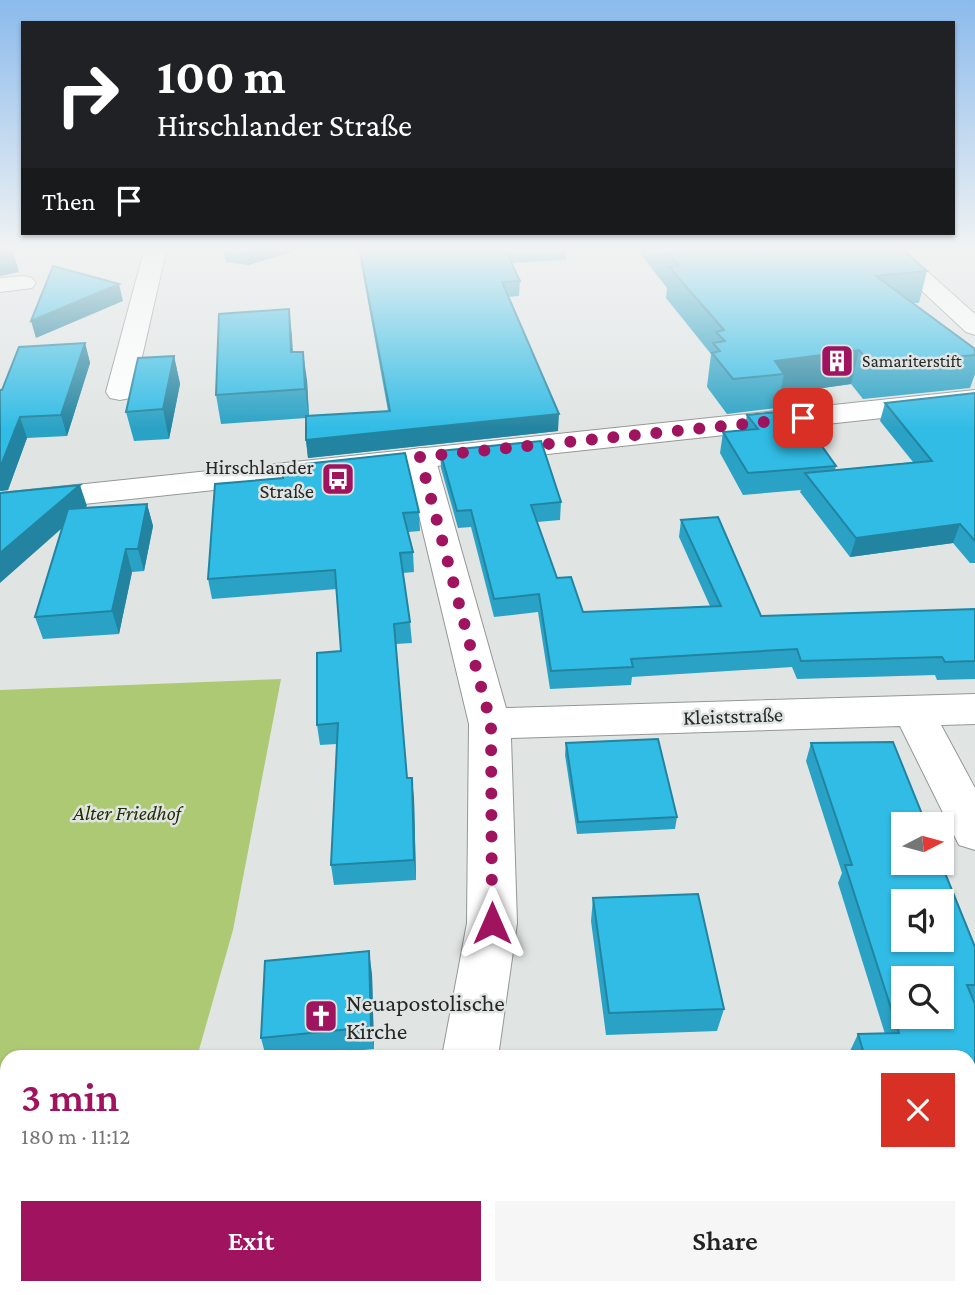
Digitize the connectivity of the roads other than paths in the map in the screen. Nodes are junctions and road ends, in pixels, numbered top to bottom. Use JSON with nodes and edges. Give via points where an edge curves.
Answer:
{"nodes":[{"id":1,"x":141,"y":307,"type":"edge"},
{"id":2,"x":953,"y":307,"type":"edge"},
{"id":3,"x":975,"y":327,"type":"edge"},
{"id":4,"x":120,"y":392,"type":"dead end"},
{"id":5,"x":975,"y":399,"type":"edge"},
{"id":6,"x":420,"y":457,"type":"junction"},
{"id":7,"x":0,"y":503,"type":"edge"},
{"id":8,"x":975,"y":709,"type":"edge"},
{"id":9,"x":913,"y":710,"type":"junction"},
{"id":10,"x":491,"y":724,"type":"junction"},
{"id":11,"x":975,"y":832,"type":"edge"},
{"id":12,"x":471,"y":1050,"type":"edge"}],
"edges":[{"from":1,"to":4,"type":"street"},
{"from":2,"to":3,"type":"street"},
{"from":5,"to":6,"type":"street"},
{"from":6,"to":7,"type":"street"},
{"from":6,"to":10,"type":"street"},
{"from":8,"to":9,"type":"street","name":"Kleiststraße"},
{"from":9,"to":10,"type":"street","name":"Kleiststraße"},
{"from":9,"to":11,"type":"street"},
{"from":10,"to":12,"type":"street","via":[[492,923]]}]}
